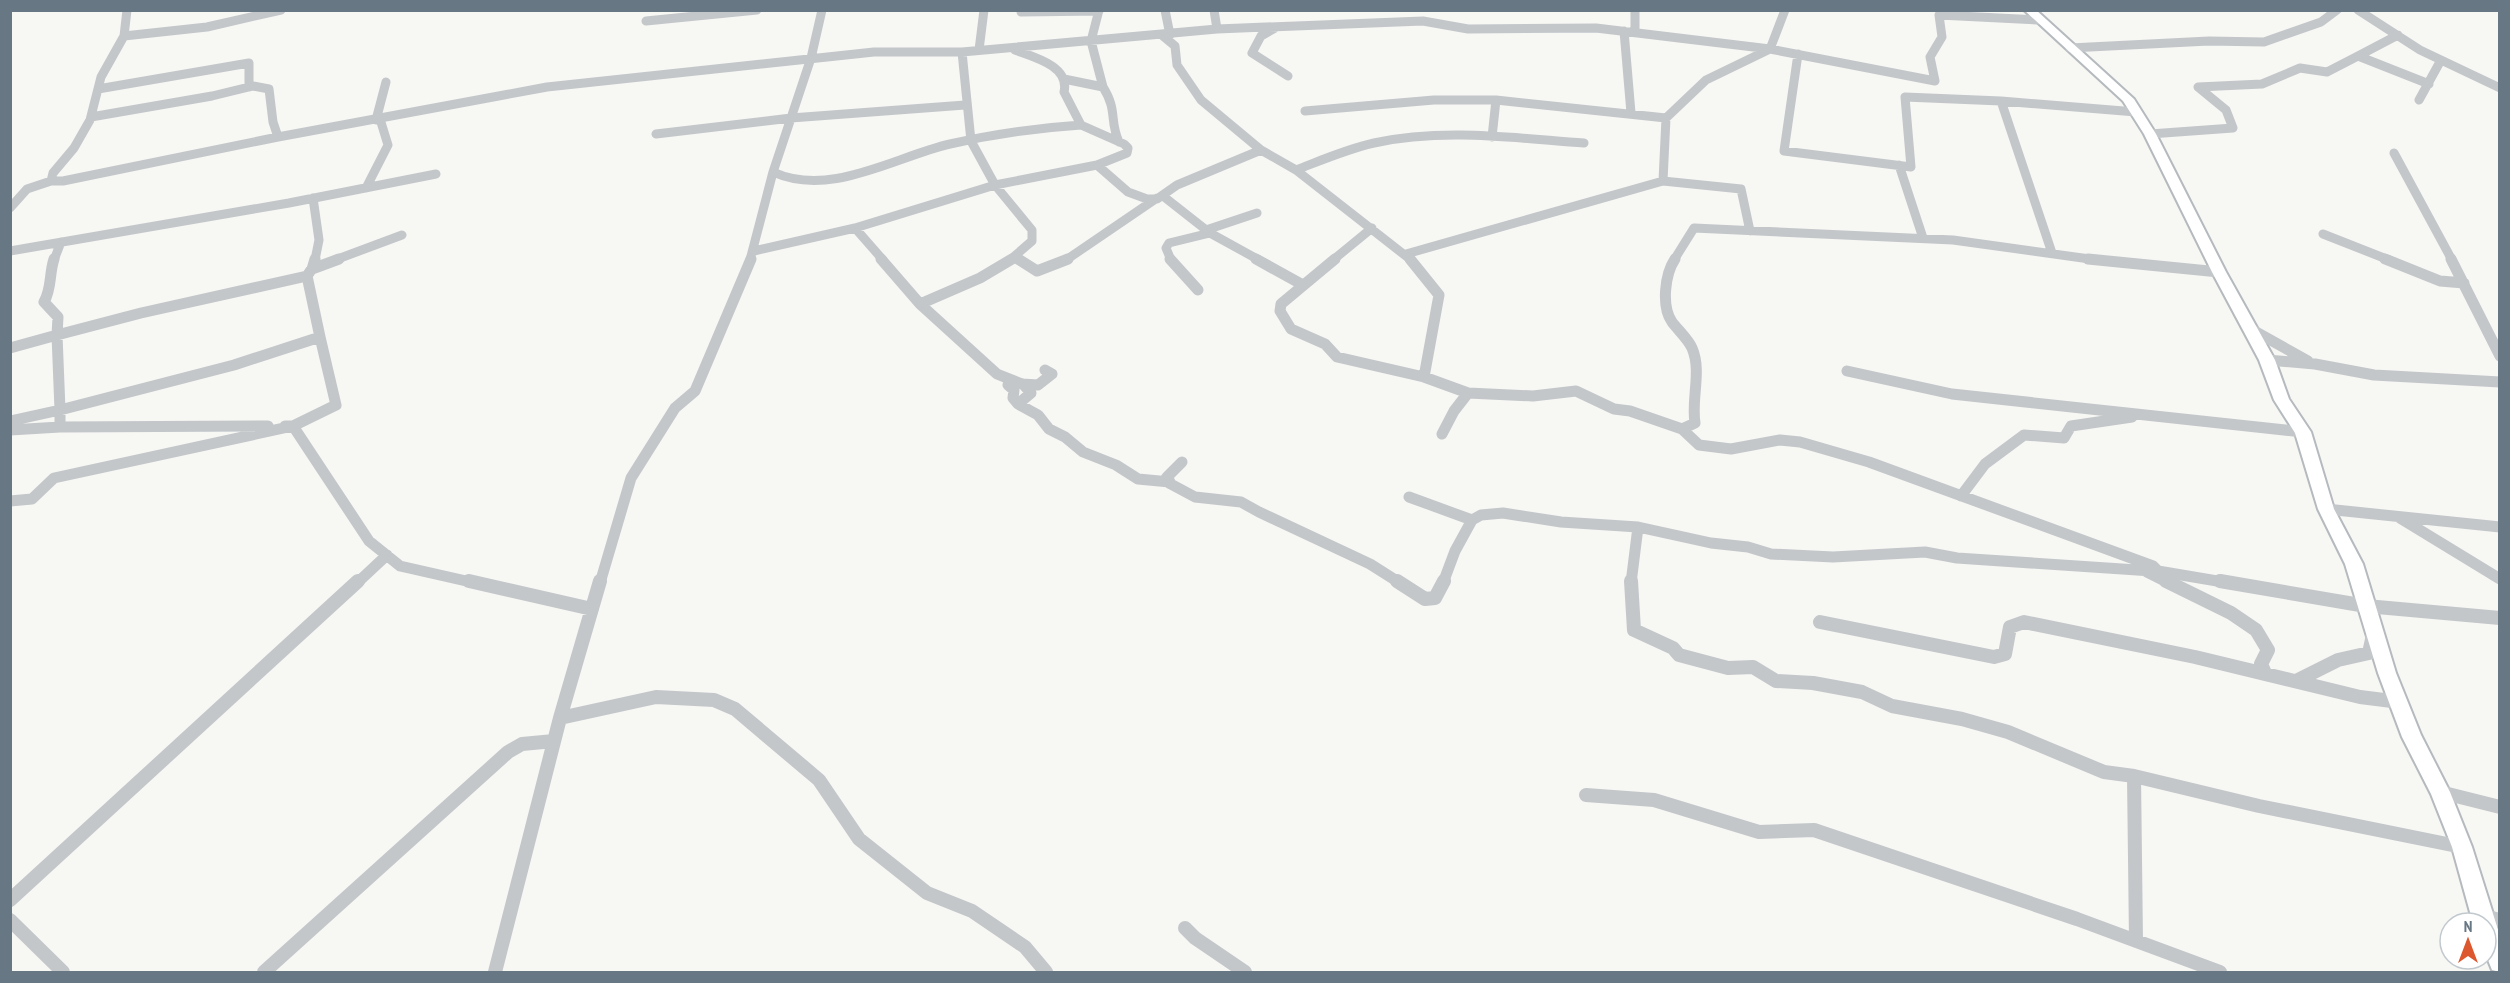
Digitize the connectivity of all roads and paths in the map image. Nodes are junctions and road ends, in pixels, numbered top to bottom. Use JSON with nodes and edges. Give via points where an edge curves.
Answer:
{"nodes":[{"id":1,"x":127,"y":10,"type":"edge"},
{"id":2,"x":281,"y":10,"type":"edge"},
{"id":3,"x":757,"y":10,"type":"edge"},
{"id":4,"x":822,"y":10,"type":"edge"},
{"id":5,"x":984,"y":10,"type":"edge"},
{"id":6,"x":1165,"y":10,"type":"edge"},
{"id":7,"x":1214,"y":10,"type":"edge"},
{"id":8,"x":1384,"y":10,"type":"edge"},
{"id":9,"x":1635,"y":10,"type":"edge"},
{"id":10,"x":1785,"y":10,"type":"edge"},
{"id":11,"x":2337,"y":10,"type":"edge"},
{"id":12,"x":2358,"y":10,"type":"edge"},
{"id":13,"x":1099,"y":11,"type":"edge"},
{"id":14,"x":1021,"y":12,"type":"dead end"},
{"id":15,"x":2034,"y":15,"type":"edge"},
{"id":16,"x":646,"y":21,"type":"dead end"},
{"id":17,"x":1383,"y":21,"type":"junction"},
{"id":18,"x":1276,"y":27,"type":"junction"},
{"id":19,"x":1217,"y":29,"type":"junction"},
{"id":20,"x":1624,"y":31,"type":"junction"},
{"id":21,"x":1635,"y":32,"type":"junction"},
{"id":22,"x":1166,"y":35,"type":"junction"},
{"id":23,"x":2398,"y":35,"type":"junction"},
{"id":24,"x":124,"y":36,"type":"junction"},
{"id":25,"x":1091,"y":41,"type":"junction"},
{"id":26,"x":1045,"y":45,"type":"junction"},
{"id":27,"x":1009,"y":48,"type":"junction"},
{"id":28,"x":2070,"y":48,"type":"junction"},
{"id":29,"x":1770,"y":49,"type":"junction"},
{"id":30,"x":979,"y":50,"type":"junction"},
{"id":31,"x":962,"y":52,"type":"junction"},
{"id":32,"x":1798,"y":54,"type":"junction"},
{"id":33,"x":2358,"y":56,"type":"junction"},
{"id":34,"x":811,"y":58,"type":"junction"},
{"id":35,"x":2441,"y":60,"type":"junction"},
{"id":36,"x":1048,"y":63,"type":"junction"},
{"id":37,"x":1288,"y":76,"type":"dead end"},
{"id":38,"x":1064,"y":79,"type":"junction"},
{"id":39,"x":386,"y":82,"type":"dead end"},
{"id":40,"x":2429,"y":84,"type":"junction"},
{"id":41,"x":249,"y":87,"type":"junction"},
{"id":42,"x":1103,"y":87,"type":"junction"},
{"id":43,"x":2499,"y":88,"type":"edge"},
{"id":44,"x":98,"y":89,"type":"junction"},
{"id":45,"x":1496,"y":100,"type":"junction"},
{"id":46,"x":2419,"y":100,"type":"dead end"},
{"id":47,"x":2001,"y":101,"type":"junction"},
{"id":48,"x":965,"y":105,"type":"junction"},
{"id":49,"x":1305,"y":111,"type":"dead end"},
{"id":50,"x":2136,"y":112,"type":"junction"},
{"id":51,"x":1630,"y":113,"type":"junction"},
{"id":52,"x":91,"y":117,"type":"junction"},
{"id":53,"x":791,"y":118,"type":"junction"},
{"id":54,"x":1666,"y":118,"type":"junction"},
{"id":55,"x":378,"y":119,"type":"junction"},
{"id":56,"x":1112,"y":126,"type":"junction"},
{"id":57,"x":1083,"y":127,"type":"junction"},
{"id":58,"x":656,"y":134,"type":"dead end"},
{"id":59,"x":2150,"y":134,"type":"junction"},
{"id":60,"x":278,"y":137,"type":"junction"},
{"id":61,"x":1492,"y":137,"type":"junction"},
{"id":62,"x":971,"y":141,"type":"junction"},
{"id":63,"x":1119,"y":142,"type":"junction"},
{"id":64,"x":1584,"y":143,"type":"dead end"},
{"id":65,"x":1261,"y":150,"type":"junction"},
{"id":66,"x":2394,"y":153,"type":"dead end"},
{"id":67,"x":1097,"y":165,"type":"junction"},
{"id":68,"x":1899,"y":165,"type":"junction"},
{"id":69,"x":1296,"y":170,"type":"junction"},
{"id":70,"x":773,"y":172,"type":"junction"},
{"id":71,"x":436,"y":174,"type":"dead end"},
{"id":72,"x":51,"y":180,"type":"junction"},
{"id":73,"x":1663,"y":181,"type":"junction"},
{"id":74,"x":995,"y":185,"type":"junction"},
{"id":75,"x":366,"y":188,"type":"junction"},
{"id":76,"x":1160,"y":197,"type":"junction"},
{"id":77,"x":313,"y":198,"type":"junction"},
{"id":78,"x":10,"y":208,"type":"edge"},
{"id":79,"x":1257,"y":213,"type":"dead end"},
{"id":80,"x":855,"y":228,"type":"junction"},
{"id":81,"x":1372,"y":228,"type":"junction"},
{"id":82,"x":1208,"y":231,"type":"junction"},
{"id":83,"x":1750,"y":231,"type":"junction"},
{"id":84,"x":2323,"y":234,"type":"dead end"},
{"id":85,"x":402,"y":236,"type":"dead end"},
{"id":86,"x":1923,"y":238,"type":"junction"},
{"id":87,"x":61,"y":242,"type":"junction"},
{"id":88,"x":10,"y":251,"type":"edge"},
{"id":89,"x":754,"y":251,"type":"junction"},
{"id":90,"x":2052,"y":253,"type":"junction"},
{"id":91,"x":1406,"y":254,"type":"junction"},
{"id":92,"x":1015,"y":257,"type":"junction"},
{"id":93,"x":310,"y":272,"type":"junction"},
{"id":94,"x":2219,"y":272,"type":"junction"},
{"id":95,"x":2464,"y":283,"type":"junction"},
{"id":96,"x":1303,"y":285,"type":"junction"},
{"id":97,"x":1198,"y":290,"type":"dead end"},
{"id":98,"x":920,"y":304,"type":"junction"},
{"id":99,"x":2248,"y":328,"type":"junction"},
{"id":100,"x":57,"y":335,"type":"junction"},
{"id":101,"x":320,"y":337,"type":"junction"},
{"id":102,"x":10,"y":348,"type":"edge"},
{"id":103,"x":2498,"y":352,"type":"edge"},
{"id":104,"x":2267,"y":360,"type":"junction"},
{"id":105,"x":2314,"y":364,"type":"junction"},
{"id":106,"x":1045,"y":370,"type":"dead end"},
{"id":107,"x":1847,"y":371,"type":"dead end"},
{"id":108,"x":1424,"y":377,"type":"junction"},
{"id":109,"x":1009,"y":381,"type":"junction"},
{"id":110,"x":2499,"y":382,"type":"edge"},
{"id":111,"x":1023,"y":384,"type":"junction"},
{"id":112,"x":1468,"y":393,"type":"junction"},
{"id":113,"x":1018,"y":404,"type":"junction"},
{"id":114,"x":60,"y":410,"type":"junction"},
{"id":115,"x":2151,"y":414,"type":"junction"},
{"id":116,"x":10,"y":421,"type":"edge"},
{"id":117,"x":293,"y":426,"type":"junction"},
{"id":118,"x":60,"y":427,"type":"junction"},
{"id":119,"x":1682,"y":429,"type":"junction"},
{"id":120,"x":10,"y":430,"type":"edge"},
{"id":121,"x":2303,"y":432,"type":"junction"},
{"id":122,"x":1442,"y":434,"type":"dead end"},
{"id":123,"x":1182,"y":462,"type":"dead end"},
{"id":124,"x":1167,"y":482,"type":"junction"},
{"id":125,"x":1961,"y":496,"type":"junction"},
{"id":126,"x":1409,"y":497,"type":"dead end"},
{"id":127,"x":10,"y":501,"type":"edge"},
{"id":128,"x":2326,"y":509,"type":"junction"},
{"id":129,"x":2397,"y":516,"type":"junction"},
{"id":130,"x":1472,"y":520,"type":"junction"},
{"id":131,"x":1638,"y":527,"type":"junction"},
{"id":132,"x":2499,"y":527,"type":"edge"},
{"id":133,"x":387,"y":555,"type":"junction"},
{"id":134,"x":2144,"y":570,"type":"junction"},
{"id":135,"x":2158,"y":571,"type":"junction"},
{"id":136,"x":2499,"y":579,"type":"edge"},
{"id":137,"x":2366,"y":606,"type":"junction"},
{"id":138,"x":592,"y":609,"type":"junction"},
{"id":139,"x":2499,"y":618,"type":"edge"},
{"id":140,"x":1820,"y":622,"type":"dead end"},
{"id":141,"x":2373,"y":635,"type":"junction"},
{"id":142,"x":2265,"y":673,"type":"junction"},
{"id":143,"x":2296,"y":681,"type":"junction"},
{"id":144,"x":2400,"y":702,"type":"junction"},
{"id":145,"x":560,"y":718,"type":"junction"},
{"id":146,"x":554,"y":741,"type":"junction"},
{"id":147,"x":2134,"y":776,"type":"junction"},
{"id":148,"x":2440,"y":792,"type":"junction"},
{"id":149,"x":1586,"y":795,"type":"dead end"},
{"id":150,"x":2499,"y":807,"type":"edge"},
{"id":151,"x":2462,"y":847,"type":"junction"},
{"id":152,"x":10,"y":900,"type":"edge"},
{"id":153,"x":2480,"y":911,"type":"edge"},
{"id":154,"x":10,"y":920,"type":"edge"},
{"id":155,"x":1185,"y":928,"type":"dead end"},
{"id":156,"x":2136,"y":941,"type":"junction"},
{"id":157,"x":63,"y":972,"type":"edge"},
{"id":158,"x":264,"y":972,"type":"edge"},
{"id":159,"x":495,"y":972,"type":"edge"},
{"id":160,"x":1046,"y":972,"type":"edge"},
{"id":161,"x":1245,"y":972,"type":"edge"},
{"id":162,"x":2220,"y":972,"type":"edge"}],
"edges":[{"from":1,"to":24,"type":"street"},
{"from":2,"to":24,"type":"street","via":[[207,27]]},
{"from":3,"to":16,"type":"street"},
{"from":4,"to":34,"type":"street"},
{"from":5,"to":30,"type":"street"},
{"from":6,"to":22,"type":"street"},
{"from":7,"to":19,"type":"street"},
{"from":8,"to":17,"type":"street"},
{"from":9,"to":21,"type":"street"},
{"from":10,"to":29,"type":"street"},
{"from":11,"to":28,"type":"street","via":[[2321,22],[2264,42]]},
{"from":12,"to":23,"type":"street"},
{"from":13,"to":14,"type":"street"},
{"from":13,"to":25,"type":"street"},
{"from":15,"to":28,"type":"street"},
{"from":15,"to":32,"type":"street","via":[[1939,15],[1942,37],[1930,57],[1935,81]]},
{"from":17,"to":18,"type":"street"},
{"from":17,"to":20,"type":"street","via":[[1431,21],[1468,29]]},
{"from":18,"to":19,"type":"street"},
{"from":18,"to":37,"type":"street","via":[[1261,36],[1252,53]]},
{"from":19,"to":22,"type":"street"},
{"from":20,"to":21,"type":"street"},
{"from":20,"to":51,"type":"street"},
{"from":21,"to":29,"type":"street"},
{"from":22,"to":25,"type":"street"},
{"from":22,"to":65,"type":"street","via":[[1175,46],[1177,65],[1201,100]]},
{"from":23,"to":33,"type":"street"},
{"from":23,"to":35,"type":"street"},
{"from":24,"to":44,"type":"street"},
{"from":25,"to":26,"type":"street"},
{"from":25,"to":42,"type":"street"},
{"from":26,"to":27,"type":"street"},
{"from":26,"to":36,"type":"street"},
{"from":27,"to":30,"type":"street"},
{"from":27,"to":36,"type":"street"},
{"from":28,"to":50,"type":"street","via":[[2128,99]]},
{"from":29,"to":32,"type":"street"},
{"from":29,"to":54,"type":"street","via":[[1706,80]]},
{"from":30,"to":31,"type":"street"},
{"from":31,"to":34,"type":"street","via":[[874,52]]},
{"from":31,"to":48,"type":"street"},
{"from":32,"to":68,"type":"street","via":[[1784,151]]},
{"from":33,"to":40,"type":"street"},
{"from":33,"to":59,"type":"street","via":[[2327,72],[2300,68],[2262,84],[2198,87],[2226,110],[2233,128]]},
{"from":34,"to":53,"type":"street"},
{"from":34,"to":55,"type":"street","via":[[547,87]]},
{"from":35,"to":40,"type":"street"},
{"from":35,"to":43,"type":"street"},
{"from":36,"to":38,"type":"street"},
{"from":38,"to":42,"type":"street"},
{"from":38,"to":57,"type":"street","via":[[1064,92]]},
{"from":39,"to":55,"type":"street"},
{"from":40,"to":46,"type":"street"},
{"from":41,"to":44,"type":"street","via":[[249,63]]},
{"from":41,"to":52,"type":"street"},
{"from":41,"to":60,"type":"street","via":[[269,89]]},
{"from":42,"to":56,"type":"street","via":[[1113,104]]},
{"from":44,"to":52,"type":"street"},
{"from":45,"to":49,"type":"street","via":[[1434,100]]},
{"from":45,"to":51,"type":"street"},
{"from":45,"to":61,"type":"street"},
{"from":47,"to":50,"type":"street"},
{"from":47,"to":68,"type":"street","via":[[1905,97],[1911,167]]},
{"from":47,"to":90,"type":"street"},
{"from":48,"to":53,"type":"street"},
{"from":48,"to":62,"type":"street"},
{"from":50,"to":59,"type":"street"},
{"from":51,"to":54,"type":"street"},
{"from":52,"to":72,"type":"street"},
{"from":53,"to":58,"type":"street"},
{"from":53,"to":70,"type":"street"},
{"from":54,"to":73,"type":"street"},
{"from":55,"to":60,"type":"street"},
{"from":55,"to":75,"type":"street","via":[[388,145]]},
{"from":56,"to":57,"type":"street"},
{"from":56,"to":63,"type":"street"},
{"from":57,"to":62,"type":"street","via":[[1033,128]]},
{"from":57,"to":63,"type":"street"},
{"from":59,"to":94,"type":"street"},
{"from":60,"to":72,"type":"street","via":[[63,181]]},
{"from":61,"to":64,"type":"street"},
{"from":61,"to":69,"type":"street","via":[[1449,136],[1377,143]]},
{"from":62,"to":70,"type":"street","via":[[928,150],[858,174],[797,182]]},
{"from":62,"to":74,"type":"street"},
{"from":63,"to":67,"type":"street","via":[[1128,148],[1127,153]]},
{"from":65,"to":69,"type":"street"},
{"from":65,"to":76,"type":"street","via":[[1177,185]]},
{"from":66,"to":95,"type":"street"},
{"from":67,"to":74,"type":"street"},
{"from":67,"to":76,"type":"street","via":[[1122,188],[1140,198]]},
{"from":68,"to":86,"type":"street"},
{"from":69,"to":81,"type":"street"},
{"from":70,"to":89,"type":"street"},
{"from":71,"to":75,"type":"street"},
{"from":72,"to":78,"type":"street","via":[[34,183],[20,192]]},
{"from":73,"to":83,"type":"street","via":[[1741,189]]},
{"from":73,"to":91,"type":"street"},
{"from":74,"to":80,"type":"street"},
{"from":74,"to":92,"type":"street","via":[[1033,235],[1032,241]]},
{"from":75,"to":77,"type":"street"},
{"from":76,"to":82,"type":"street"},
{"from":76,"to":92,"type":"street","via":[[1050,268],[1037,271]]},
{"from":77,"to":87,"type":"street"},
{"from":77,"to":93,"type":"street","via":[[320,247]]},
{"from":79,"to":82,"type":"street"},
{"from":80,"to":89,"type":"street"},
{"from":80,"to":98,"type":"street"},
{"from":81,"to":91,"type":"street"},
{"from":81,"to":96,"type":"street"},
{"from":82,"to":96,"type":"street"},
{"from":82,"to":97,"type":"street","via":[[1169,243],[1166,248],[1169,258]]},
{"from":83,"to":86,"type":"street"},
{"from":83,"to":119,"type":"street","via":[[1694,228],[1669,268],[1665,284],[1670,319],[1692,348],[1696,373],[1695,423]]},
{"from":84,"to":95,"type":"street","via":[[2440,281]]},
{"from":85,"to":93,"type":"street"},
{"from":86,"to":90,"type":"street"},
{"from":87,"to":88,"type":"street"},
{"from":87,"to":100,"type":"street","via":[[50,270],[50,292],[44,302],[58,316]]},
{"from":89,"to":138,"type":"street","via":[[695,391],[675,408],[631,478]]},
{"from":90,"to":94,"type":"street"},
{"from":91,"to":108,"type":"street","via":[[1439,295]]},
{"from":92,"to":98,"type":"street"},
{"from":93,"to":100,"type":"street"},
{"from":93,"to":101,"type":"street"},
{"from":94,"to":99,"type":"street"},
{"from":95,"to":103,"type":"street"},
{"from":96,"to":108,"type":"street","via":[[1281,303],[1280,311],[1291,329],[1324,344],[1337,357]]},
{"from":98,"to":109,"type":"street","via":[[978,360]]},
{"from":99,"to":104,"type":"street"},
{"from":99,"to":105,"type":"street"},
{"from":100,"to":102,"type":"street"},
{"from":100,"to":114,"type":"street"},
{"from":101,"to":114,"type":"street","via":[[234,365]]},
{"from":101,"to":117,"type":"street","via":[[336,405]]},
{"from":104,"to":105,"type":"street"},
{"from":104,"to":121,"type":"street","via":[[2282,400]]},
{"from":105,"to":110,"type":"street","via":[[2374,375]]},
{"from":106,"to":111,"type":"street","via":[[1052,374],[1038,385]]},
{"from":107,"to":115,"type":"street","via":[[1952,394]]},
{"from":108,"to":112,"type":"street"},
{"from":109,"to":111,"type":"street"},
{"from":109,"to":113,"type":"street"},
{"from":111,"to":113,"type":"street","via":[[1031,393]]},
{"from":112,"to":119,"type":"street","via":[[1533,396],[1576,392],[1614,409]]},
{"from":112,"to":122,"type":"street"},
{"from":113,"to":124,"type":"street","via":[[1038,415],[1048,429],[1083,452],[1138,479]]},
{"from":114,"to":116,"type":"street"},
{"from":114,"to":118,"type":"street"},
{"from":115,"to":121,"type":"street"},
{"from":115,"to":125,"type":"street","via":[[2071,426],[2064,438],[2024,435],[1985,464]]},
{"from":117,"to":118,"type":"street"},
{"from":117,"to":127,"type":"street","via":[[54,478],[32,499]]},
{"from":117,"to":133,"type":"street","via":[[369,541]]},
{"from":118,"to":120,"type":"street"},
{"from":119,"to":125,"type":"street","via":[[1699,445],[1731,449],[1779,440],[1800,442]]},
{"from":121,"to":128,"type":"street"},
{"from":123,"to":124,"type":"street"},
{"from":124,"to":130,"type":"street","via":[[1206,500],[1241,501],[1254,506],[1259,512],[1370,564],[1425,599],[1435,598],[1440,592]]},
{"from":125,"to":135,"type":"street","via":[[2106,546]]},
{"from":126,"to":130,"type":"street"},
{"from":128,"to":129,"type":"street"},
{"from":128,"to":137,"type":"street","via":[[2354,564]]},
{"from":129,"to":132,"type":"street"},
{"from":129,"to":136,"type":"street"},
{"from":130,"to":131,"type":"street","via":[[1503,513]]},
{"from":131,"to":134,"type":"street","via":[[1771,554],[1833,557],[1925,552],[1957,558]]},
{"from":131,"to":147,"type":"street","via":[[1633,547],[1634,630],[1679,655],[1728,668],[1753,667],[1776,681],[1862,692],[1892,706],[2008,732],[2104,772]]},
{"from":133,"to":138,"type":"street","via":[[400,566]]},
{"from":133,"to":152,"type":"street"},
{"from":134,"to":135,"type":"street"},
{"from":134,"to":142,"type":"street","via":[[2231,613],[2256,630],[2268,650],[2261,664]]},
{"from":135,"to":137,"type":"street"},
{"from":137,"to":139,"type":"street"},
{"from":137,"to":141,"type":"street"},
{"from":138,"to":145,"type":"street"},
{"from":140,"to":142,"type":"street","via":[[1994,657],[2005,654],[2010,627],[2024,622]]},
{"from":141,"to":143,"type":"street","via":[[2369,653],[2338,660]]},
{"from":141,"to":144,"type":"street"},
{"from":142,"to":143,"type":"street"},
{"from":143,"to":144,"type":"street","via":[[2360,697]]},
{"from":144,"to":148,"type":"street","via":[[2412,737]]},
{"from":145,"to":146,"type":"street"},
{"from":145,"to":160,"type":"street","via":[[656,697],[714,700],[735,709],[819,780],[859,838],[927,893],[972,911],[1025,947]]},
{"from":146,"to":158,"type":"street","via":[[522,744],[508,752]]},
{"from":146,"to":159,"type":"street"},
{"from":147,"to":151,"type":"street"},
{"from":147,"to":156,"type":"street"},
{"from":148,"to":150,"type":"street"},
{"from":148,"to":151,"type":"street"},
{"from":149,"to":156,"type":"street","via":[[1654,800],[1759,832],[1814,830]]},
{"from":151,"to":153,"type":"street"},
{"from":154,"to":157,"type":"street"},
{"from":155,"to":161,"type":"street"},
{"from":156,"to":162,"type":"street"}]}
